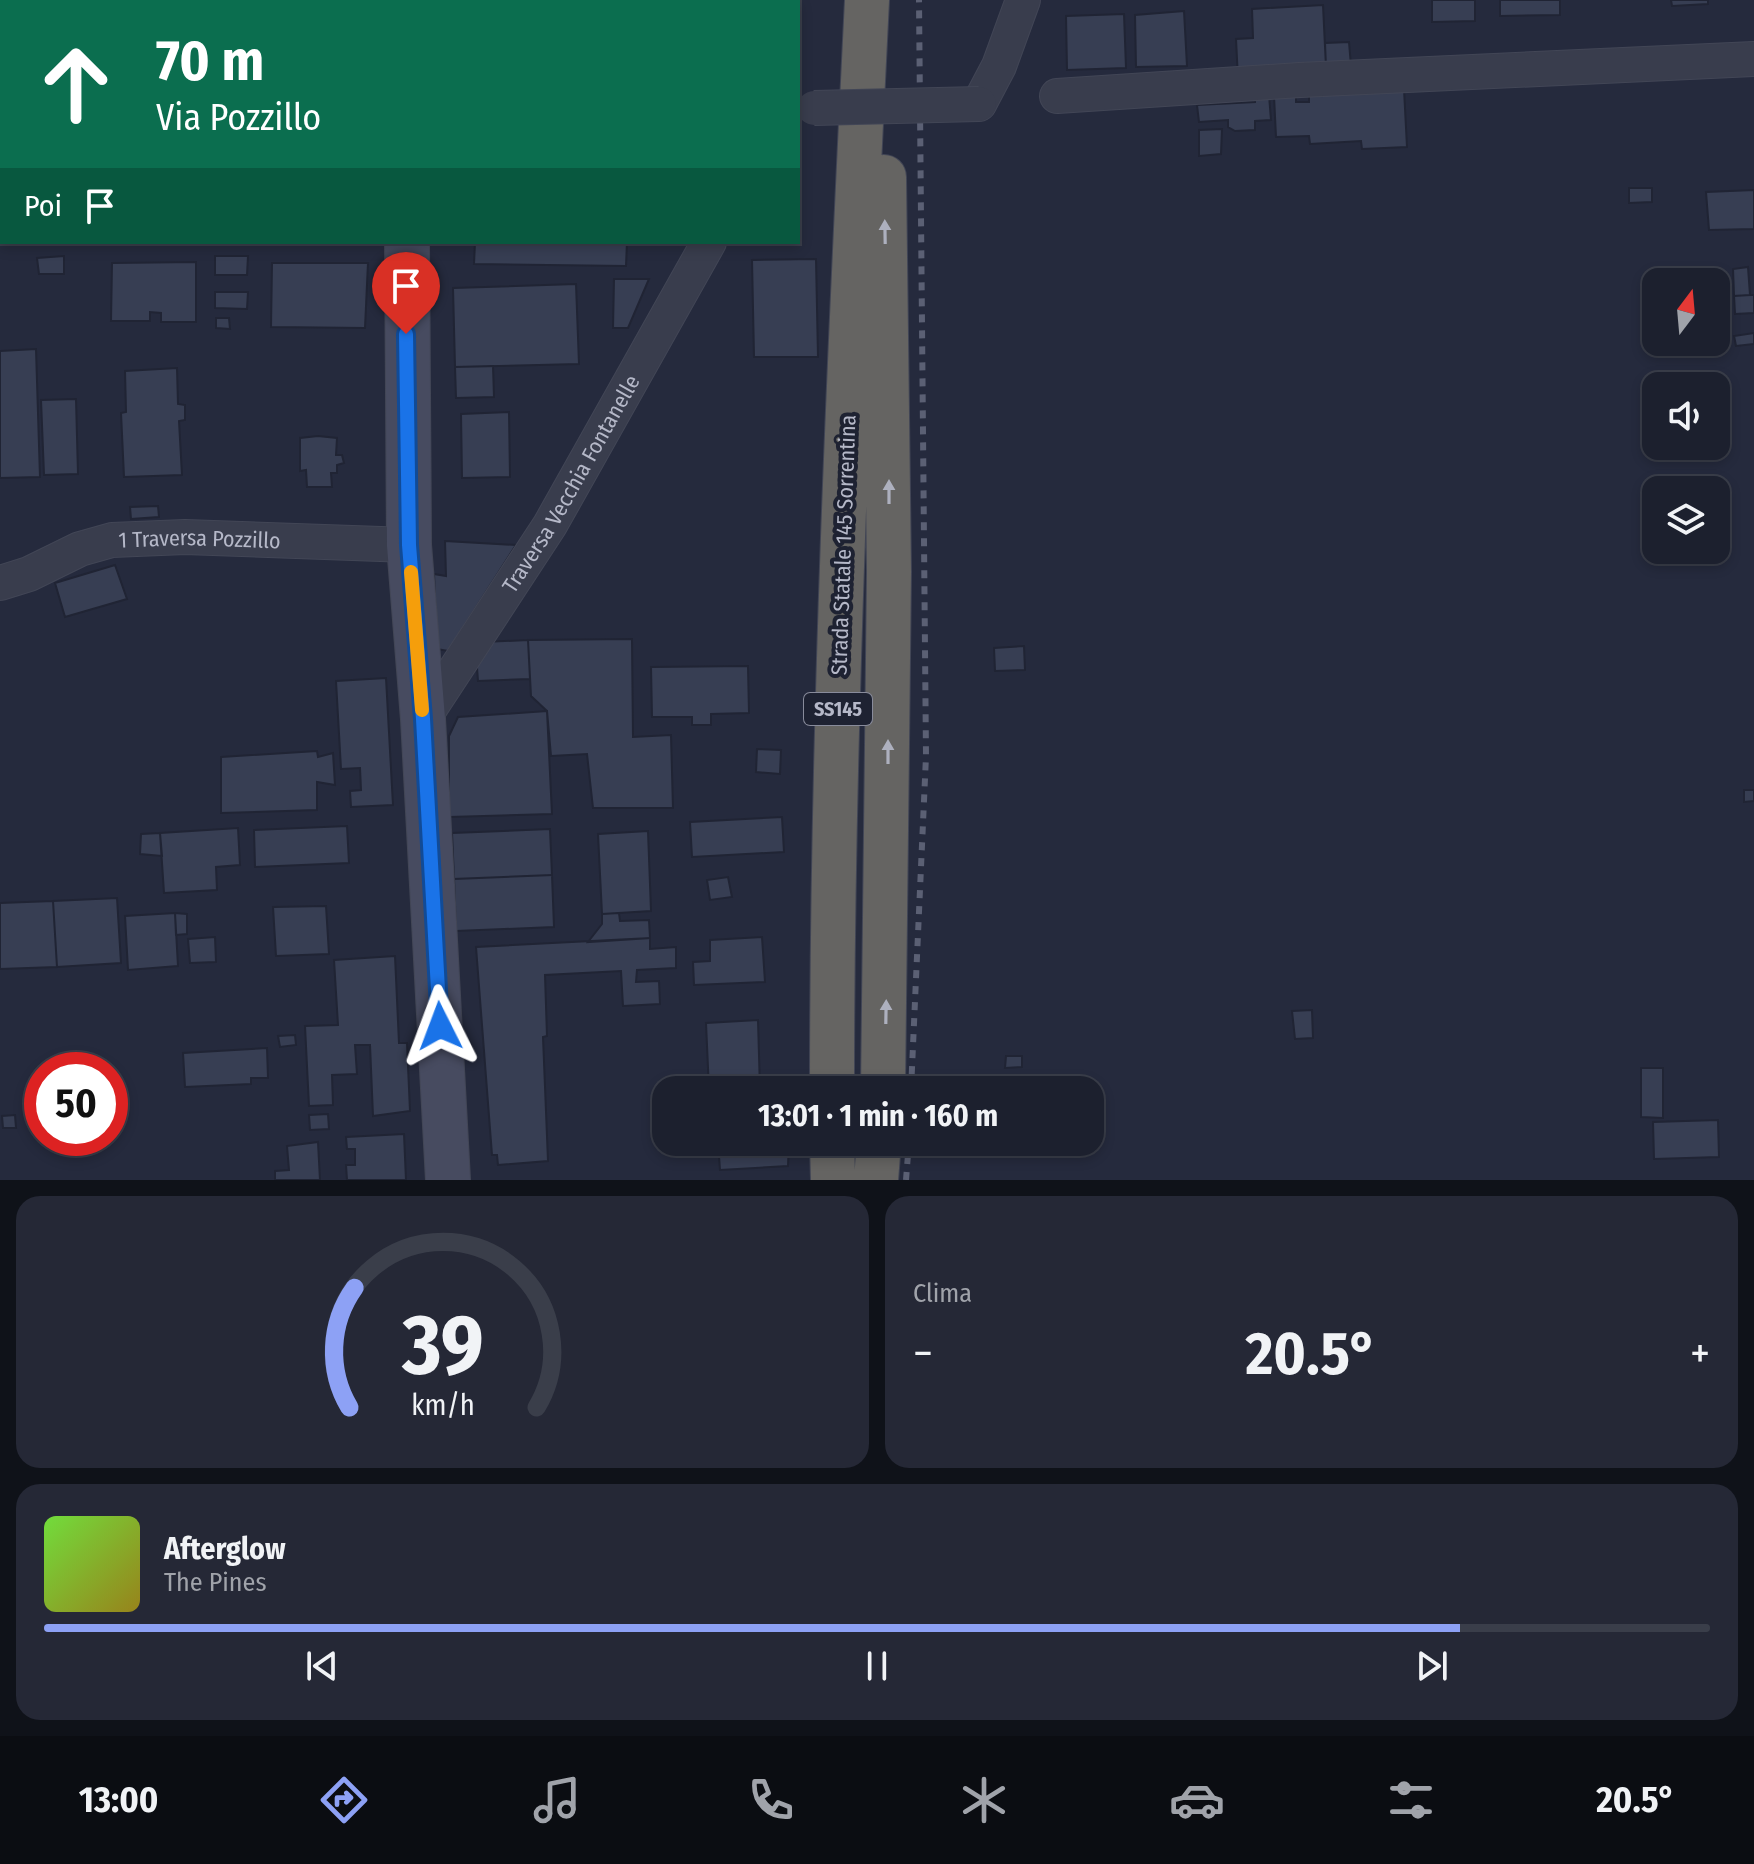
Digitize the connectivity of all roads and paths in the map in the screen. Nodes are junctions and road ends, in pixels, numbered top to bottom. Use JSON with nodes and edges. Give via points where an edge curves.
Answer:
{"nodes":[{"id":1,"x":1023,"y":0,"type":"edge"},
{"id":2,"x":867,"y":2,"type":"edge"},
{"id":3,"x":1754,"y":59,"type":"edge"},
{"id":4,"x":1057,"y":96,"type":"dead end"},
{"id":5,"x":806,"y":109,"type":"edge"},
{"id":6,"x":407,"y":244,"type":"edge"},
{"id":7,"x":708,"y":244,"type":"edge"},
{"id":8,"x":409,"y":545,"type":"junction"},
{"id":9,"x":0,"y":583,"type":"edge"},
{"id":10,"x":423,"y":719,"type":"junction"},
{"id":11,"x":832,"y":1076,"type":"edge"},
{"id":12,"x":883,"y":1076,"type":"edge"},
{"id":13,"x":832,"y":1156,"type":"edge"},
{"id":14,"x":878,"y":1156,"type":"edge"},
{"id":15,"x":448,"y":1180,"type":"edge"},
{"id":16,"x":833,"y":1180,"type":"edge"},
{"id":17,"x":876,"y":1180,"type":"edge"}],
"edges":[{"from":1,"to":5,"type":"street","bridge":true,"via":[[979,104]]},
{"from":2,"to":11,"type":"highway","name":"Strada Statale 145 Sorrentina","number":"SS145","via":[[850,328]]},
{"from":12,"to":2,"type":"highway","one_way":true,"via":[[888,394],[884,176]]},
{"from":3,"to":4,"type":"street"},
{"from":6,"to":8,"type":"main road"},
{"from":7,"to":10,"type":"street","name":"Traversa Vecchia Fontanelle","via":[[550,525]]},
{"from":8,"to":9,"type":"street","name":"1 Traversa Pozzillo","via":[[185,537],[112,540]]},
{"from":8,"to":10,"type":"main road"},
{"from":10,"to":15,"type":"main road"},
{"from":13,"to":16,"type":"highway"},
{"from":14,"to":17,"type":"highway"}]}
